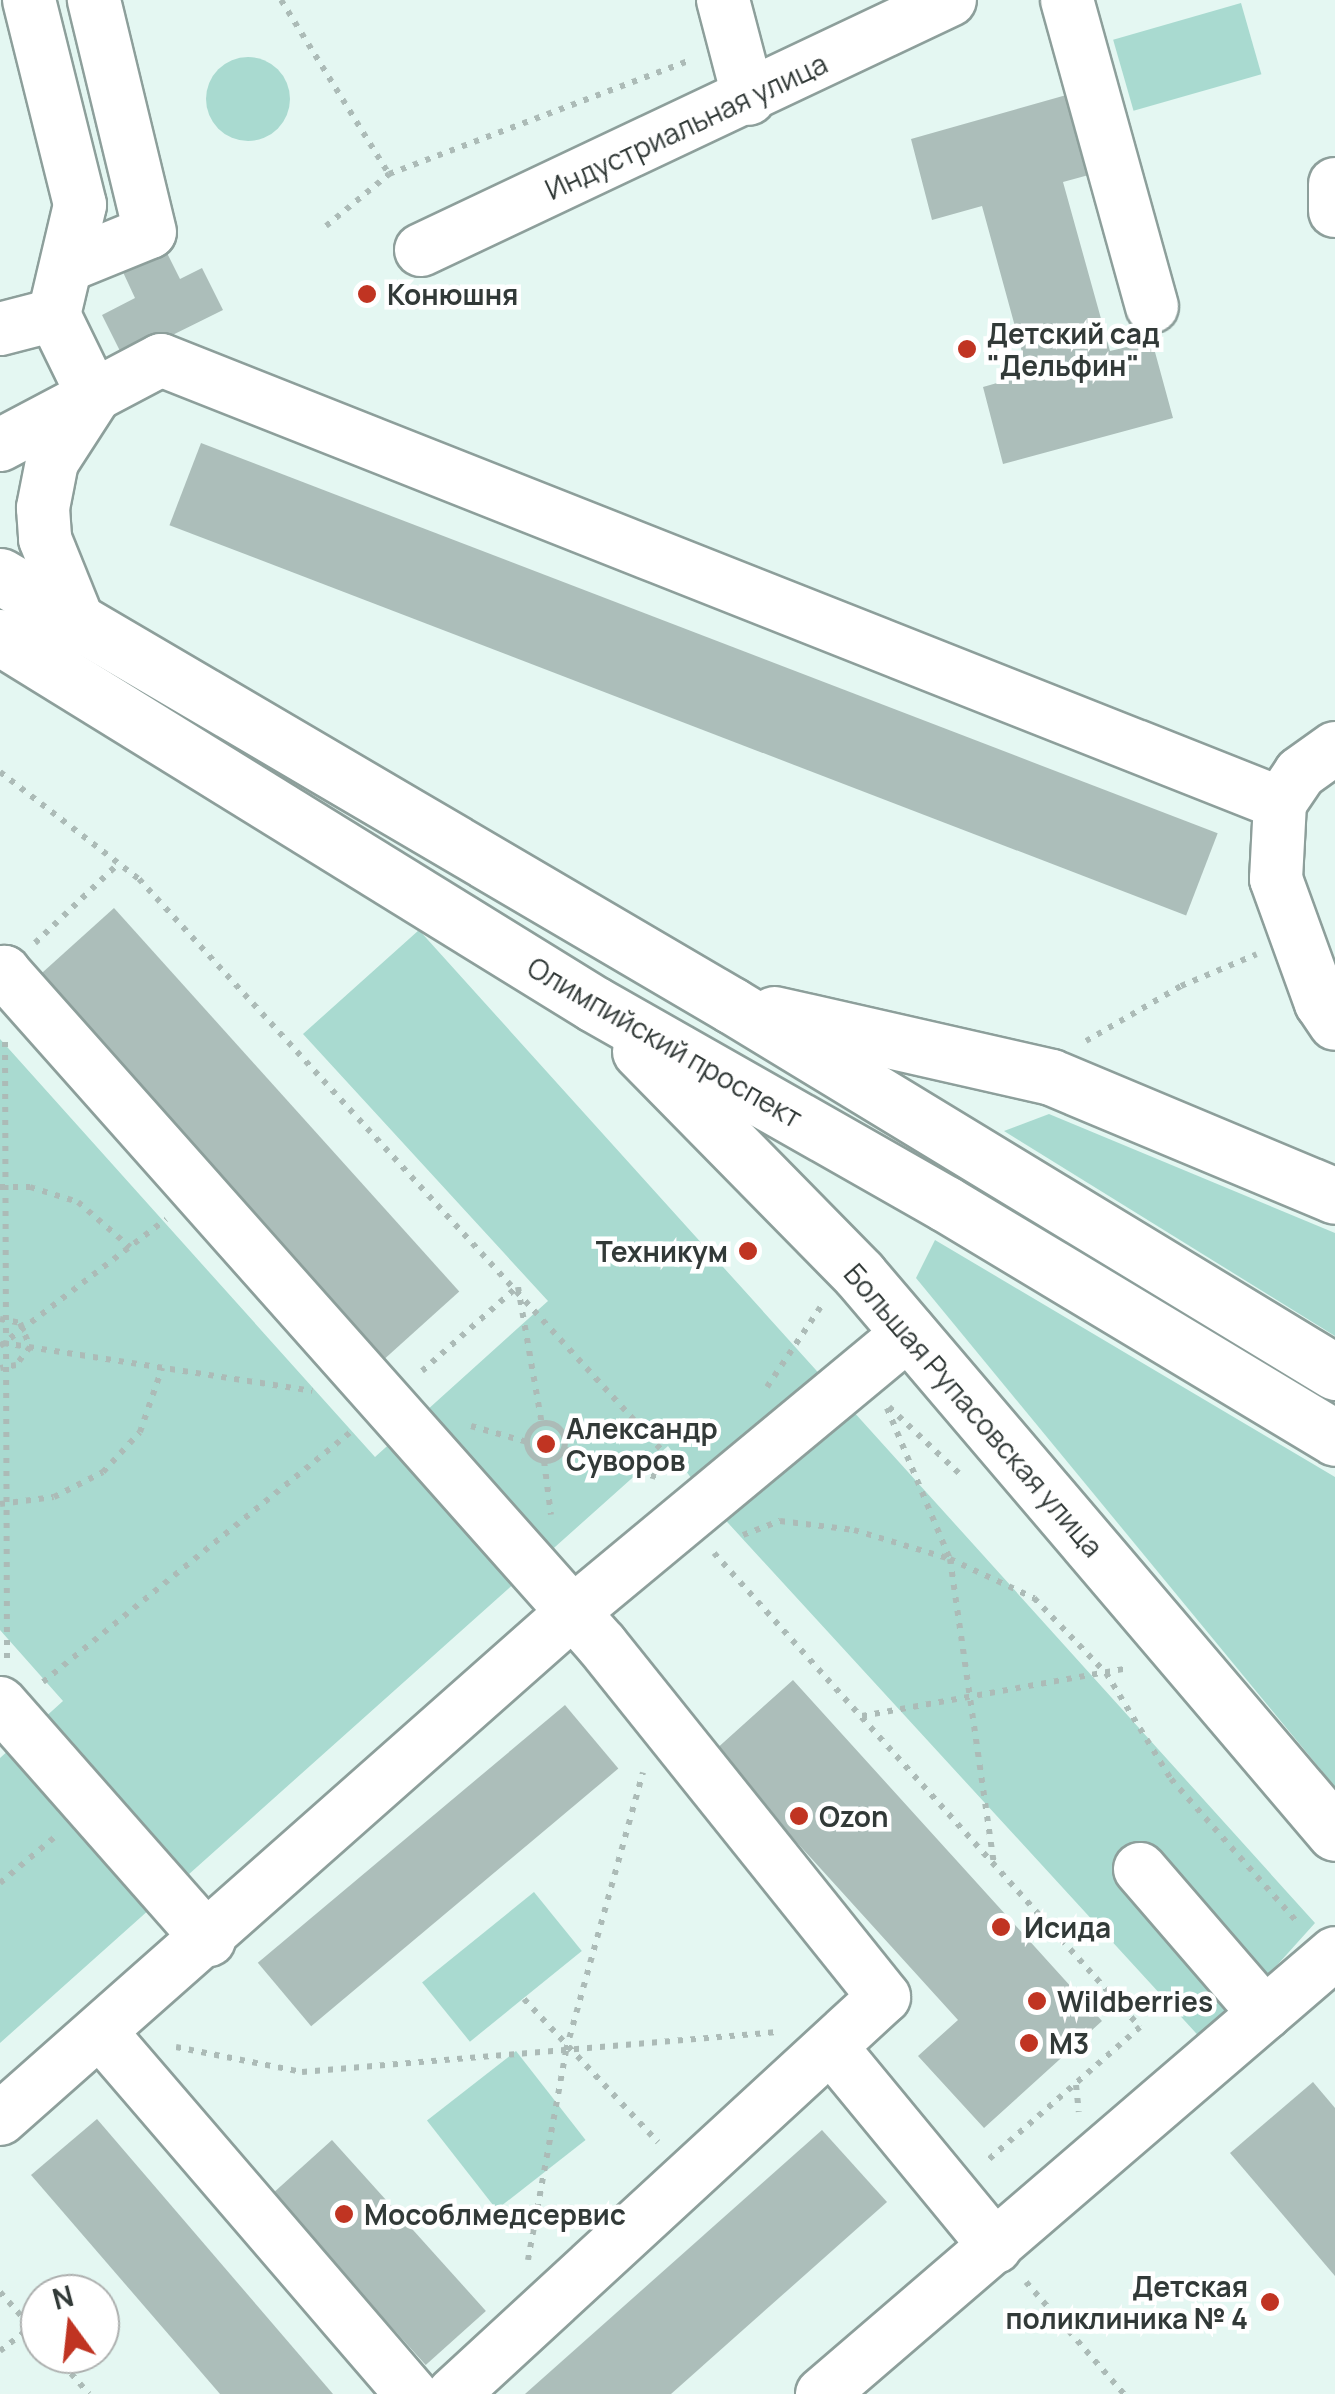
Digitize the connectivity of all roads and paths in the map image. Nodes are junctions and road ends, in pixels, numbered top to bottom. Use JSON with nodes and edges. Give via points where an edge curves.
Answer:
{"nodes":[{"id":1,"x":30,"y":0,"type":"edge"},
{"id":2,"x":94,"y":0,"type":"edge"},
{"id":3,"x":281,"y":0,"type":"edge"},
{"id":4,"x":950,"y":0,"type":"edge"},
{"id":5,"x":1067,"y":0,"type":"edge"},
{"id":6,"x":729,"y":22,"type":"edge"},
{"id":7,"x":749,"y":99,"type":"junction"},
{"id":8,"x":389,"y":174,"type":"junction"},
{"id":9,"x":1335,"y":184,"type":"edge"},
{"id":10,"x":1335,"y":211,"type":"edge"},
{"id":11,"x":326,"y":226,"type":"dead end"},
{"id":12,"x":421,"y":250,"type":"dead end"},
{"id":13,"x":70,"y":265,"type":"junction"},
{"id":14,"x":1152,"y":306,"type":"dead end"},
{"id":15,"x":54,"y":314,"type":"junction"},
{"id":16,"x":0,"y":329,"type":"edge"},
{"id":17,"x":94,"y":397,"type":"junction"},
{"id":18,"x":0,"y":445,"type":"edge"},
{"id":19,"x":0,"y":576,"type":"edge"},
{"id":20,"x":81,"y":628,"type":"junction"},
{"id":21,"x":0,"y":637,"type":"edge"},
{"id":22,"x":1335,"y":748,"type":"edge"},
{"id":23,"x":0,"y":772,"type":"edge"},
{"id":24,"x":1280,"y":803,"type":"junction"},
{"id":25,"x":119,"y":863,"type":"junction"},
{"id":26,"x":1297,"y":937,"type":"junction"},
{"id":27,"x":2,"y":974,"type":"edge"},
{"id":28,"x":594,"y":1004,"type":"junction"},
{"id":29,"x":732,"y":1004,"type":"junction"},
{"id":30,"x":1335,"y":1024,"type":"edge"},
{"id":31,"x":1074,"y":1048,"type":"dead end"},
{"id":32,"x":3,"y":1188,"type":"edge"},
{"id":33,"x":1335,"y":1196,"type":"edge"},
{"id":34,"x":518,"y":1286,"type":"junction"},
{"id":35,"x":3,"y":1318,"type":"edge"},
{"id":36,"x":24,"y":1328,"type":"junction"},
{"id":37,"x":910,"y":1332,"type":"junction"},
{"id":38,"x":1,"y":1344,"type":"edge"},
{"id":39,"x":30,"y":1347,"type":"junction"},
{"id":40,"x":3,"y":1368,"type":"edge"},
{"id":41,"x":162,"y":1368,"type":"junction"},
{"id":42,"x":1335,"y":1372,"type":"edge"},
{"id":43,"x":386,"y":1402,"type":"junction"},
{"id":44,"x":884,"y":1402,"type":"dead end"},
{"id":45,"x":542,"y":1424,"type":"junction"},
{"id":46,"x":1335,"y":1438,"type":"edge"},
{"id":47,"x":564,"y":1449,"type":"junction"},
{"id":48,"x":702,"y":1495,"type":"junction"},
{"id":49,"x":3,"y":1504,"type":"edge"},
{"id":50,"x":950,"y":1559,"type":"junction"},
{"id":51,"x":573,"y":1612,"type":"junction"},
{"id":52,"x":1142,"y":1666,"type":"dead end"},
{"id":53,"x":1106,"y":1672,"type":"junction"},
{"id":54,"x":970,"y":1697,"type":"junction"},
{"id":55,"x":4,"y":1707,"type":"edge"},
{"id":56,"x":861,"y":1716,"type":"junction"},
{"id":57,"x":658,"y":1717,"type":"junction"},
{"id":58,"x":91,"y":1806,"type":"junction"},
{"id":59,"x":1335,"y":1834,"type":"edge"},
{"id":60,"x":994,"y":1866,"type":"junction"},
{"id":61,"x":1140,"y":1869,"type":"dead end"},
{"id":62,"x":0,"y":1883,"type":"edge"},
{"id":63,"x":209,"y":1940,"type":"junction"},
{"id":64,"x":1330,"y":1957,"type":"edge"},
{"id":65,"x":524,"y":1999,"type":"dead end"},
{"id":66,"x":1265,"y":2014,"type":"junction"},
{"id":67,"x":101,"y":2033,"type":"junction"},
{"id":68,"x":842,"y":2036,"type":"junction"},
{"id":69,"x":566,"y":2050,"type":"junction"},
{"id":70,"x":0,"y":2120,"type":"edge"},
{"id":71,"x":691,"y":2175,"type":"junction"},
{"id":72,"x":952,"y":2193,"type":"junction"},
{"id":73,"x":996,"y":2247,"type":"junction"},
{"id":74,"x":0,"y":2292,"type":"edge"},
{"id":75,"x":20,"y":2315,"type":"edge"},
{"id":76,"x":20,"y":2336,"type":"edge"},
{"id":77,"x":514,"y":2338,"type":"junction"},
{"id":78,"x":0,"y":2351,"type":"edge"},
{"id":79,"x":72,"y":2374,"type":"edge"},
{"id":80,"x":843,"y":2388,"type":"edge"},
{"id":81,"x":89,"y":2394,"type":"edge"},
{"id":82,"x":412,"y":2394,"type":"edge"},
{"id":83,"x":453,"y":2394,"type":"edge"},
{"id":84,"x":1124,"y":2394,"type":"edge"}],
"edges":[{"from":1,"to":13,"type":"street","via":[[80,205]]},
{"from":2,"to":13,"type":"street","via":[[150,232]]},
{"from":3,"to":8,"type":"path"},
{"from":4,"to":7,"type":"street","name":"Индустриальная улица"},
{"from":5,"to":14,"type":"street"},
{"from":6,"to":7,"type":"street"},
{"from":6,"to":8,"type":"path"},
{"from":7,"to":12,"type":"street","name":"Индустриальная улица"},
{"from":8,"to":11,"type":"path"},
{"from":9,"to":10,"type":"street"},
{"from":13,"to":15,"type":"street"},
{"from":15,"to":16,"type":"street"},
{"from":15,"to":17,"type":"street"},
{"from":17,"to":18,"type":"street"},
{"from":17,"to":20,"type":"street","via":[[52,462],[43,508],[45,539]]},
{"from":17,"to":24,"type":"street","via":[[160,360]]},
{"from":19,"to":20,"type":"main road"},
{"from":20,"to":29,"type":"main road"},
{"from":21,"to":28,"type":"main road","name":"Олимпийский проспект"},
{"from":22,"to":24,"type":"street","via":[[1300,773]]},
{"from":23,"to":25,"type":"path"},
{"from":24,"to":26,"type":"street","via":[[1276,879]]},
{"from":25,"to":27,"type":"path"},
{"from":25,"to":34,"type":"path"},
{"from":26,"to":30,"type":"street"},
{"from":26,"to":31,"type":"path","via":[[1181,986]]},
{"from":27,"to":32,"type":"path"},
{"from":27,"to":43,"type":"street"},
{"from":28,"to":37,"type":"main road","name":"Большая Рупасовская улица"},
{"from":28,"to":46,"type":"main road","name":"Олимпийский проспект","via":[[919,1188]]},
{"from":29,"to":33,"type":"main road","via":[[1051,1077]]},
{"from":29,"to":42,"type":"main road"},
{"from":32,"to":35,"type":"path"},
{"from":32,"to":36,"type":"path","via":[[78,1202],[130,1247]]},
{"from":34,"to":43,"type":"path"},
{"from":34,"to":45,"type":"path"},
{"from":34,"to":48,"type":"path"},
{"from":35,"to":36,"type":"path"},
{"from":35,"to":38,"type":"path"},
{"from":36,"to":38,"type":"path"},
{"from":36,"to":39,"type":"path"},
{"from":37,"to":48,"type":"street"},
{"from":37,"to":59,"type":"main road","name":"Большая Рупасовская улица"},
{"from":38,"to":39,"type":"path"},
{"from":38,"to":40,"type":"path"},
{"from":39,"to":40,"type":"path","via":[[22,1360]]},
{"from":39,"to":41,"type":"path"},
{"from":40,"to":49,"type":"path"},
{"from":41,"to":43,"type":"path"},
{"from":41,"to":49,"type":"path","via":[[140,1432],[102,1472],[54,1497]]},
{"from":43,"to":51,"type":"street"},
{"from":43,"to":55,"type":"path"},
{"from":44,"to":50,"type":"path"},
{"from":45,"to":47,"type":"path","via":[[560,1430]]},
{"from":45,"to":47,"type":"path","via":[[528,1436],[530,1453],[544,1461]]},
{"from":47,"to":48,"type":"path"},
{"from":48,"to":51,"type":"street"},
{"from":49,"to":55,"type":"path"},
{"from":50,"to":53,"type":"path","via":[[1034,1598]]},
{"from":50,"to":54,"type":"path"},
{"from":50,"to":56,"type":"path","via":[[854,1530],[780,1521],[709,1548]]},
{"from":51,"to":57,"type":"street"},
{"from":51,"to":63,"type":"street"},
{"from":52,"to":53,"type":"path"},
{"from":53,"to":54,"type":"path"},
{"from":53,"to":64,"type":"path","via":[[1170,1779]]},
{"from":54,"to":56,"type":"path"},
{"from":54,"to":60,"type":"path"},
{"from":55,"to":58,"type":"street"},
{"from":56,"to":60,"type":"path"},
{"from":57,"to":68,"type":"street","via":[[884,1997]]},
{"from":57,"to":69,"type":"path"},
{"from":58,"to":62,"type":"path"},
{"from":58,"to":63,"type":"street"},
{"from":60,"to":72,"type":"path","via":[[1140,2027]]},
{"from":61,"to":66,"type":"street"},
{"from":63,"to":67,"type":"street"},
{"from":64,"to":66,"type":"street"},
{"from":65,"to":69,"type":"path"},
{"from":66,"to":73,"type":"street"},
{"from":67,"to":69,"type":"path","via":[[302,2072]]},
{"from":67,"to":70,"type":"street"},
{"from":67,"to":82,"type":"street"},
{"from":68,"to":69,"type":"path"},
{"from":68,"to":71,"type":"street"},
{"from":68,"to":72,"type":"street"},
{"from":69,"to":71,"type":"path"},
{"from":69,"to":77,"type":"path"},
{"from":71,"to":77,"type":"street"},
{"from":72,"to":73,"type":"street"},
{"from":73,"to":80,"type":"street"},
{"from":73,"to":84,"type":"path"},
{"from":74,"to":75,"type":"path"},
{"from":76,"to":78,"type":"path"},
{"from":77,"to":83,"type":"street"},
{"from":79,"to":81,"type":"path"}]}
